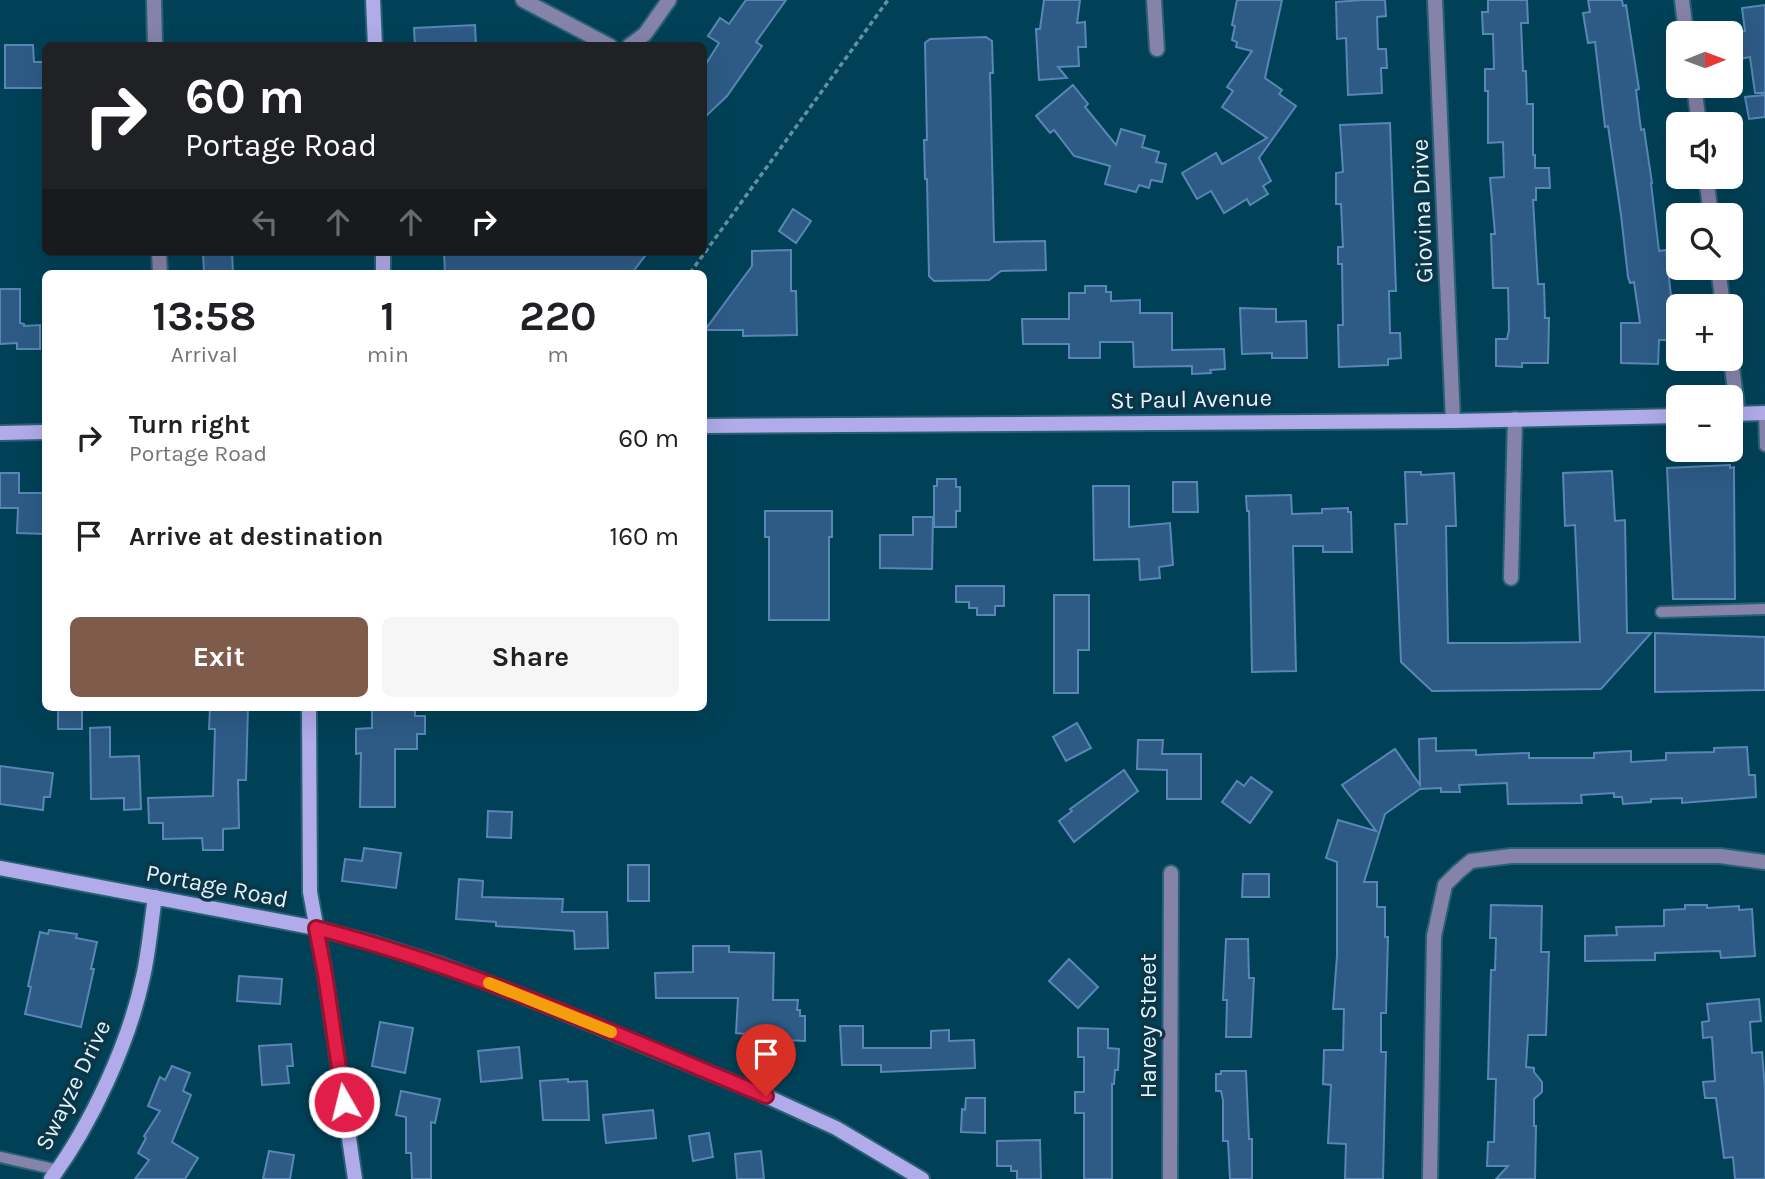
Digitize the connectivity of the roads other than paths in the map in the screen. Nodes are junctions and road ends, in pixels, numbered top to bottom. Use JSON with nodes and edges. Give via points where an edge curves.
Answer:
{"nodes":[{"id":1,"x":154,"y":0,"type":"edge"},
{"id":2,"x":373,"y":0,"type":"edge"},
{"id":3,"x":523,"y":0,"type":"edge"},
{"id":4,"x":669,"y":0,"type":"edge"},
{"id":5,"x":1154,"y":0,"type":"edge"},
{"id":6,"x":1435,"y":0,"type":"edge"},
{"id":7,"x":1682,"y":0,"type":"edge"},
{"id":8,"x":1685,"y":21,"type":"edge"},
{"id":9,"x":155,"y":42,"type":"edge"},
{"id":10,"x":375,"y":42,"type":"edge"},
{"id":11,"x":602,"y":42,"type":"edge"},
{"id":12,"x":635,"y":42,"type":"edge"},
{"id":13,"x":1157,"y":49,"type":"dead end"},
{"id":14,"x":1765,"y":413,"type":"edge"},
{"id":15,"x":1743,"y":414,"type":"edge"},
{"id":16,"x":1666,"y":416,"type":"edge"},
{"id":17,"x":1515,"y":419,"type":"junction"},
{"id":18,"x":1453,"y":421,"type":"junction"},
{"id":19,"x":707,"y":426,"type":"edge"},
{"id":20,"x":42,"y":432,"type":"edge"},
{"id":21,"x":0,"y":433,"type":"edge"},
{"id":22,"x":1765,"y":446,"type":"edge"},
{"id":23,"x":1511,"y":578,"type":"dead end"},
{"id":24,"x":1765,"y":609,"type":"edge"},
{"id":25,"x":1661,"y":612,"type":"dead end"},
{"id":26,"x":309,"y":711,"type":"edge"},
{"id":27,"x":1765,"y":862,"type":"edge"},
{"id":28,"x":0,"y":868,"type":"edge"},
{"id":29,"x":1171,"y":873,"type":"dead end"},
{"id":30,"x":155,"y":897,"type":"junction"},
{"id":31,"x":316,"y":928,"type":"junction"},
{"id":32,"x":0,"y":1157,"type":"edge"},
{"id":33,"x":55,"y":1175,"type":"edge"},
{"id":34,"x":355,"y":1179,"type":"edge"},
{"id":35,"x":922,"y":1179,"type":"edge"},
{"id":36,"x":1170,"y":1179,"type":"edge"},
{"id":37,"x":1430,"y":1179,"type":"edge"}],
"edges":[{"from":1,"to":9,"type":"street"},
{"from":2,"to":10,"type":"street"},
{"from":3,"to":11,"type":"street"},
{"from":4,"to":12,"type":"street"},
{"from":5,"to":13,"type":"street"},
{"from":6,"to":18,"type":"street","name":"Giovina Drive"},
{"from":7,"to":8,"type":"street"},
{"from":14,"to":15,"type":"street"},
{"from":14,"to":22,"type":"lane"},
{"from":16,"to":17,"type":"street","name":"St Paul Avenue"},
{"from":17,"to":18,"type":"street","name":"St Paul Avenue"},
{"from":17,"to":23,"type":"street"},
{"from":18,"to":19,"type":"street","name":"St Paul Avenue"},
{"from":20,"to":21,"type":"street"},
{"from":24,"to":25,"type":"lane"},
{"from":26,"to":31,"type":"street","via":[[310,892]]},
{"from":27,"to":37,"type":"street","via":[[1720,856],[1511,856],[1471,860],[1458,872],[1446,885],[1434,936]]},
{"from":28,"to":30,"type":"street","name":"Portage Road"},
{"from":29,"to":36,"type":"street","name":"Harvey Street"},
{"from":30,"to":31,"type":"street","name":"Portage Road"},
{"from":30,"to":33,"type":"street","name":"Swayze Drive","via":[[143,978],[121,1049],[89,1118]]},
{"from":31,"to":34,"type":"street"},
{"from":31,"to":35,"type":"street","name":"Portage Road","via":[[439,964],[704,1070],[836,1128]]},
{"from":32,"to":33,"type":"lane"}]}
